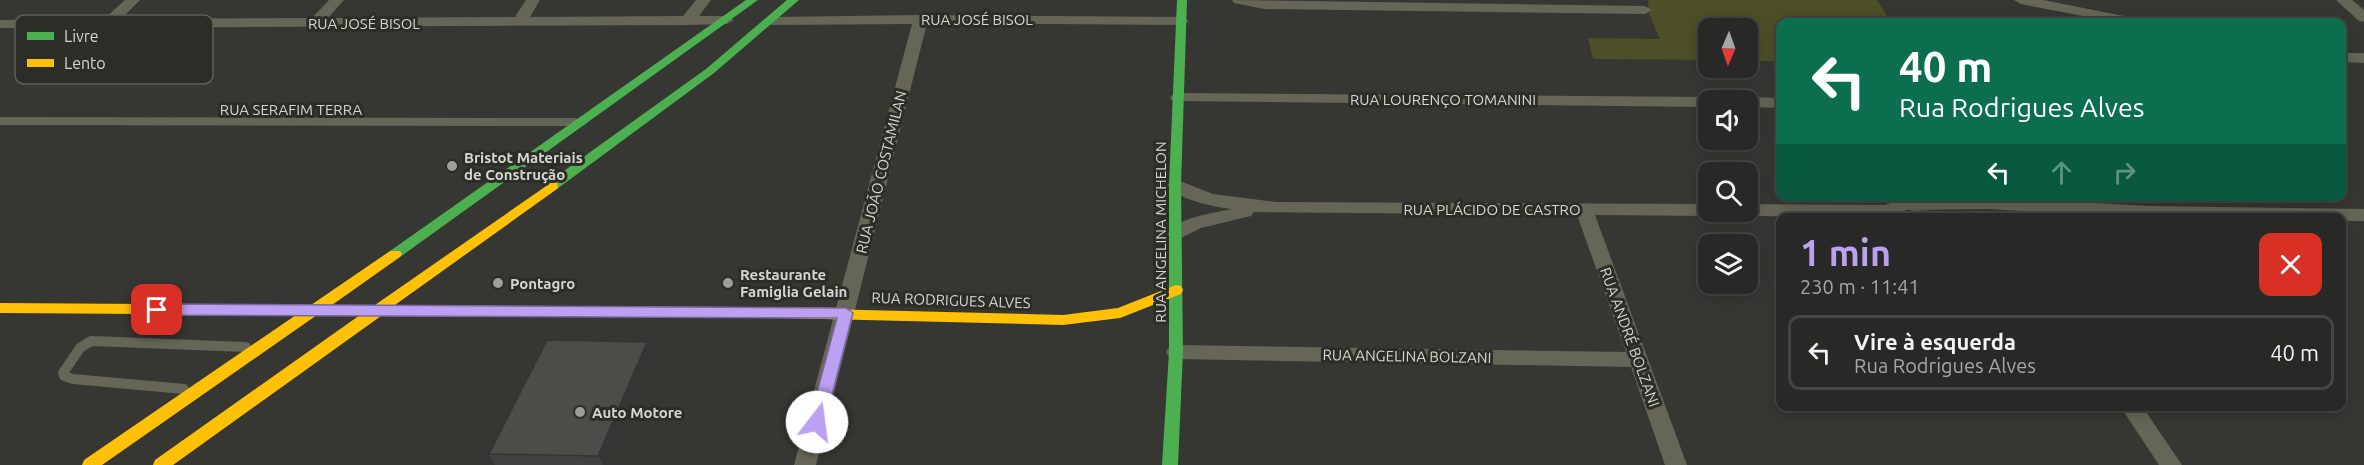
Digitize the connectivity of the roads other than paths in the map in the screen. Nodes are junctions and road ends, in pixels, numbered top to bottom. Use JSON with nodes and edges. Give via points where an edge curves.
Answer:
{"nodes":[{"id":1,"x":133,"y":0,"type":"edge"},
{"id":2,"x":337,"y":0,"type":"edge"},
{"id":3,"x":533,"y":0,"type":"edge"},
{"id":4,"x":704,"y":0,"type":"edge"},
{"id":5,"x":753,"y":0,"type":"edge"},
{"id":6,"x":795,"y":0,"type":"edge"},
{"id":7,"x":1182,"y":0,"type":"edge"},
{"id":8,"x":1239,"y":0,"type":"edge"},
{"id":9,"x":2021,"y":0,"type":"edge"},
{"id":10,"x":2343,"y":0,"type":"edge"},
{"id":11,"x":1645,"y":10,"type":"dead end"},
{"id":12,"x":117,"y":15,"type":"edge"},
{"id":13,"x":2113,"y":18,"type":"edge"},
{"id":14,"x":2364,"y":18,"type":"edge"},
{"id":15,"x":921,"y":19,"type":"junction"},
{"id":16,"x":687,"y":21,"type":"junction"},
{"id":17,"x":727,"y":21,"type":"junction"},
{"id":18,"x":772,"y":21,"type":"junction"},
{"id":19,"x":1182,"y":21,"type":"junction"},
{"id":20,"x":519,"y":22,"type":"junction"},
{"id":21,"x":213,"y":23,"type":"edge"},
{"id":22,"x":315,"y":23,"type":"junction"},
{"id":23,"x":0,"y":24,"type":"edge"},
{"id":24,"x":15,"y":24,"type":"edge"},
{"id":25,"x":2346,"y":58,"type":"edge"},
{"id":26,"x":2364,"y":58,"type":"edge"},
{"id":27,"x":1178,"y":98,"type":"junction"},
{"id":28,"x":1698,"y":102,"type":"edge"},
{"id":29,"x":1758,"y":102,"type":"edge"},
{"id":30,"x":1776,"y":103,"type":"edge"},
{"id":31,"x":0,"y":122,"type":"edge"},
{"id":32,"x":583,"y":122,"type":"junction"},
{"id":33,"x":1175,"y":185,"type":"junction"},
{"id":34,"x":1966,"y":201,"type":"edge"},
{"id":35,"x":1988,"y":201,"type":"edge"},
{"id":36,"x":2000,"y":201,"type":"edge"},
{"id":37,"x":1276,"y":208,"type":"junction"},
{"id":38,"x":1584,"y":209,"type":"junction"},
{"id":39,"x":1698,"y":210,"type":"edge"},
{"id":40,"x":1758,"y":210,"type":"edge"},
{"id":41,"x":1886,"y":211,"type":"junction"},
{"id":42,"x":2148,"y":212,"type":"junction"},
{"id":43,"x":1897,"y":213,"type":"edge"},
{"id":44,"x":2006,"y":213,"type":"edge"},
{"id":45,"x":2142,"y":213,"type":"edge"},
{"id":46,"x":2220,"y":213,"type":"edge"},
{"id":47,"x":2346,"y":215,"type":"edge"},
{"id":48,"x":2364,"y":215,"type":"edge"},
{"id":49,"x":1177,"y":234,"type":"junction"},
{"id":50,"x":1176,"y":290,"type":"junction"},
{"id":51,"x":0,"y":308,"type":"edge"},
{"id":52,"x":314,"y":311,"type":"junction"},
{"id":53,"x":376,"y":311,"type":"junction"},
{"id":54,"x":846,"y":313,"type":"junction"},
{"id":55,"x":261,"y":348,"type":"junction"},
{"id":56,"x":1176,"y":352,"type":"junction"},
{"id":57,"x":1638,"y":360,"type":"junction"},
{"id":58,"x":198,"y":391,"type":"junction"},
{"id":59,"x":2133,"y":411,"type":"edge"},
{"id":60,"x":90,"y":465,"type":"edge"},
{"id":61,"x":161,"y":465,"type":"edge"},
{"id":62,"x":805,"y":465,"type":"edge"},
{"id":63,"x":1170,"y":465,"type":"edge"},
{"id":64,"x":1676,"y":465,"type":"edge"},
{"id":65,"x":2171,"y":465,"type":"edge"}],
"edges":[{"from":1,"to":12,"type":"street"},
{"from":2,"to":22,"type":"street"},
{"from":3,"to":20,"type":"street"},
{"from":4,"to":16,"type":"street"},
{"from":5,"to":17,"type":"main road"},
{"from":6,"to":18,"type":"main road"},
{"from":7,"to":19,"type":"main road","name":"RUA ANGELINA MICHELON"},
{"from":8,"to":11,"type":"street","via":[[1264,5]]},
{"from":9,"to":13,"type":"street"},
{"from":10,"to":14,"type":"street"},
{"from":15,"to":18,"type":"street","name":"RUA JOSÉ BISOL"},
{"from":15,"to":19,"type":"street","name":"RUA JOSÉ BISOL"},
{"from":15,"to":54,"type":"street","name":"RUA JOÃO COSTAMILAN"},
{"from":16,"to":17,"type":"street","name":"RUA JOSÉ BISOL"},
{"from":16,"to":20,"type":"street","name":"RUA JOSÉ BISOL"},
{"from":17,"to":32,"type":"main road"},
{"from":18,"to":53,"type":"main road","via":[[644,120]]},
{"from":19,"to":27,"type":"main road","name":"RUA ANGELINA MICHELON"},
{"from":20,"to":22,"type":"street","name":"RUA JOSÉ BISOL"},
{"from":21,"to":22,"type":"street","name":"RUA JOSÉ BISOL"},
{"from":23,"to":24,"type":"street","name":"RUA JOSÉ BISOL"},
{"from":25,"to":26,"type":"street"},
{"from":27,"to":28,"type":"street","name":"RUA LOURENÇO TOMANINI"},
{"from":27,"to":33,"type":"main road","name":"RUA ANGELINA MICHELON"},
{"from":29,"to":30,"type":"street"},
{"from":31,"to":32,"type":"lane","name":"RUA SERAFIM TERRA"},
{"from":32,"to":52,"type":"main road"},
{"from":33,"to":37,"type":"street","name":"RUA PLÁCIDO DE CASTRO","via":[[1217,202]]},
{"from":33,"to":49,"type":"main road","name":"RUA ANGELINA MICHELON"},
{"from":34,"to":41,"type":"street","via":[[1905,204]]},
{"from":35,"to":44,"type":"street"},
{"from":36,"to":42,"type":"street"},
{"from":37,"to":38,"type":"street","name":"RUA PLÁCIDO DE CASTRO"},
{"from":37,"to":49,"type":"street","name":"RUA PLÁCIDO DE CASTRO","via":[[1223,215]]},
{"from":38,"to":39,"type":"street","name":"RUA PLÁCIDO DE CASTRO"},
{"from":38,"to":57,"type":"street","name":"RUA ANDRÉ BOLZANI"},
{"from":40,"to":41,"type":"street"},
{"from":41,"to":43,"type":"street"},
{"from":42,"to":45,"type":"street"},
{"from":42,"to":46,"type":"street"},
{"from":47,"to":48,"type":"street"},
{"from":49,"to":50,"type":"main road","name":"RUA ANGELINA MICHELON"},
{"from":50,"to":54,"type":"main road","name":"RUA RODRIGUES ALVES","via":[[1120,313],[1063,320]]},
{"from":50,"to":56,"type":"main road","name":"RUA ANGELINA MICHELON"},
{"from":51,"to":52,"type":"main road","name":"RUA RODRIGUES ALVES"},
{"from":52,"to":53,"type":"main road","name":"RUA RODRIGUES ALVES"},
{"from":52,"to":55,"type":"main road"},
{"from":53,"to":54,"type":"main road","name":"RUA RODRIGUES ALVES"},
{"from":53,"to":61,"type":"main road"},
{"from":54,"to":62,"type":"street","name":"RUA JOÃO COSTAMILAN"},
{"from":55,"to":58,"type":"main road"},
{"from":55,"to":58,"type":"lane","via":[[91,342],[80,348],[63,373],[73,379]]},
{"from":56,"to":57,"type":"street","name":"RUA ANGELINA BOLZANI"},
{"from":56,"to":63,"type":"main road","name":"RUA ANGELINA MICHELON"},
{"from":57,"to":64,"type":"street","name":"RUA ANDRÉ BOLZANI"},
{"from":58,"to":60,"type":"main road"},
{"from":59,"to":65,"type":"street"}]}
